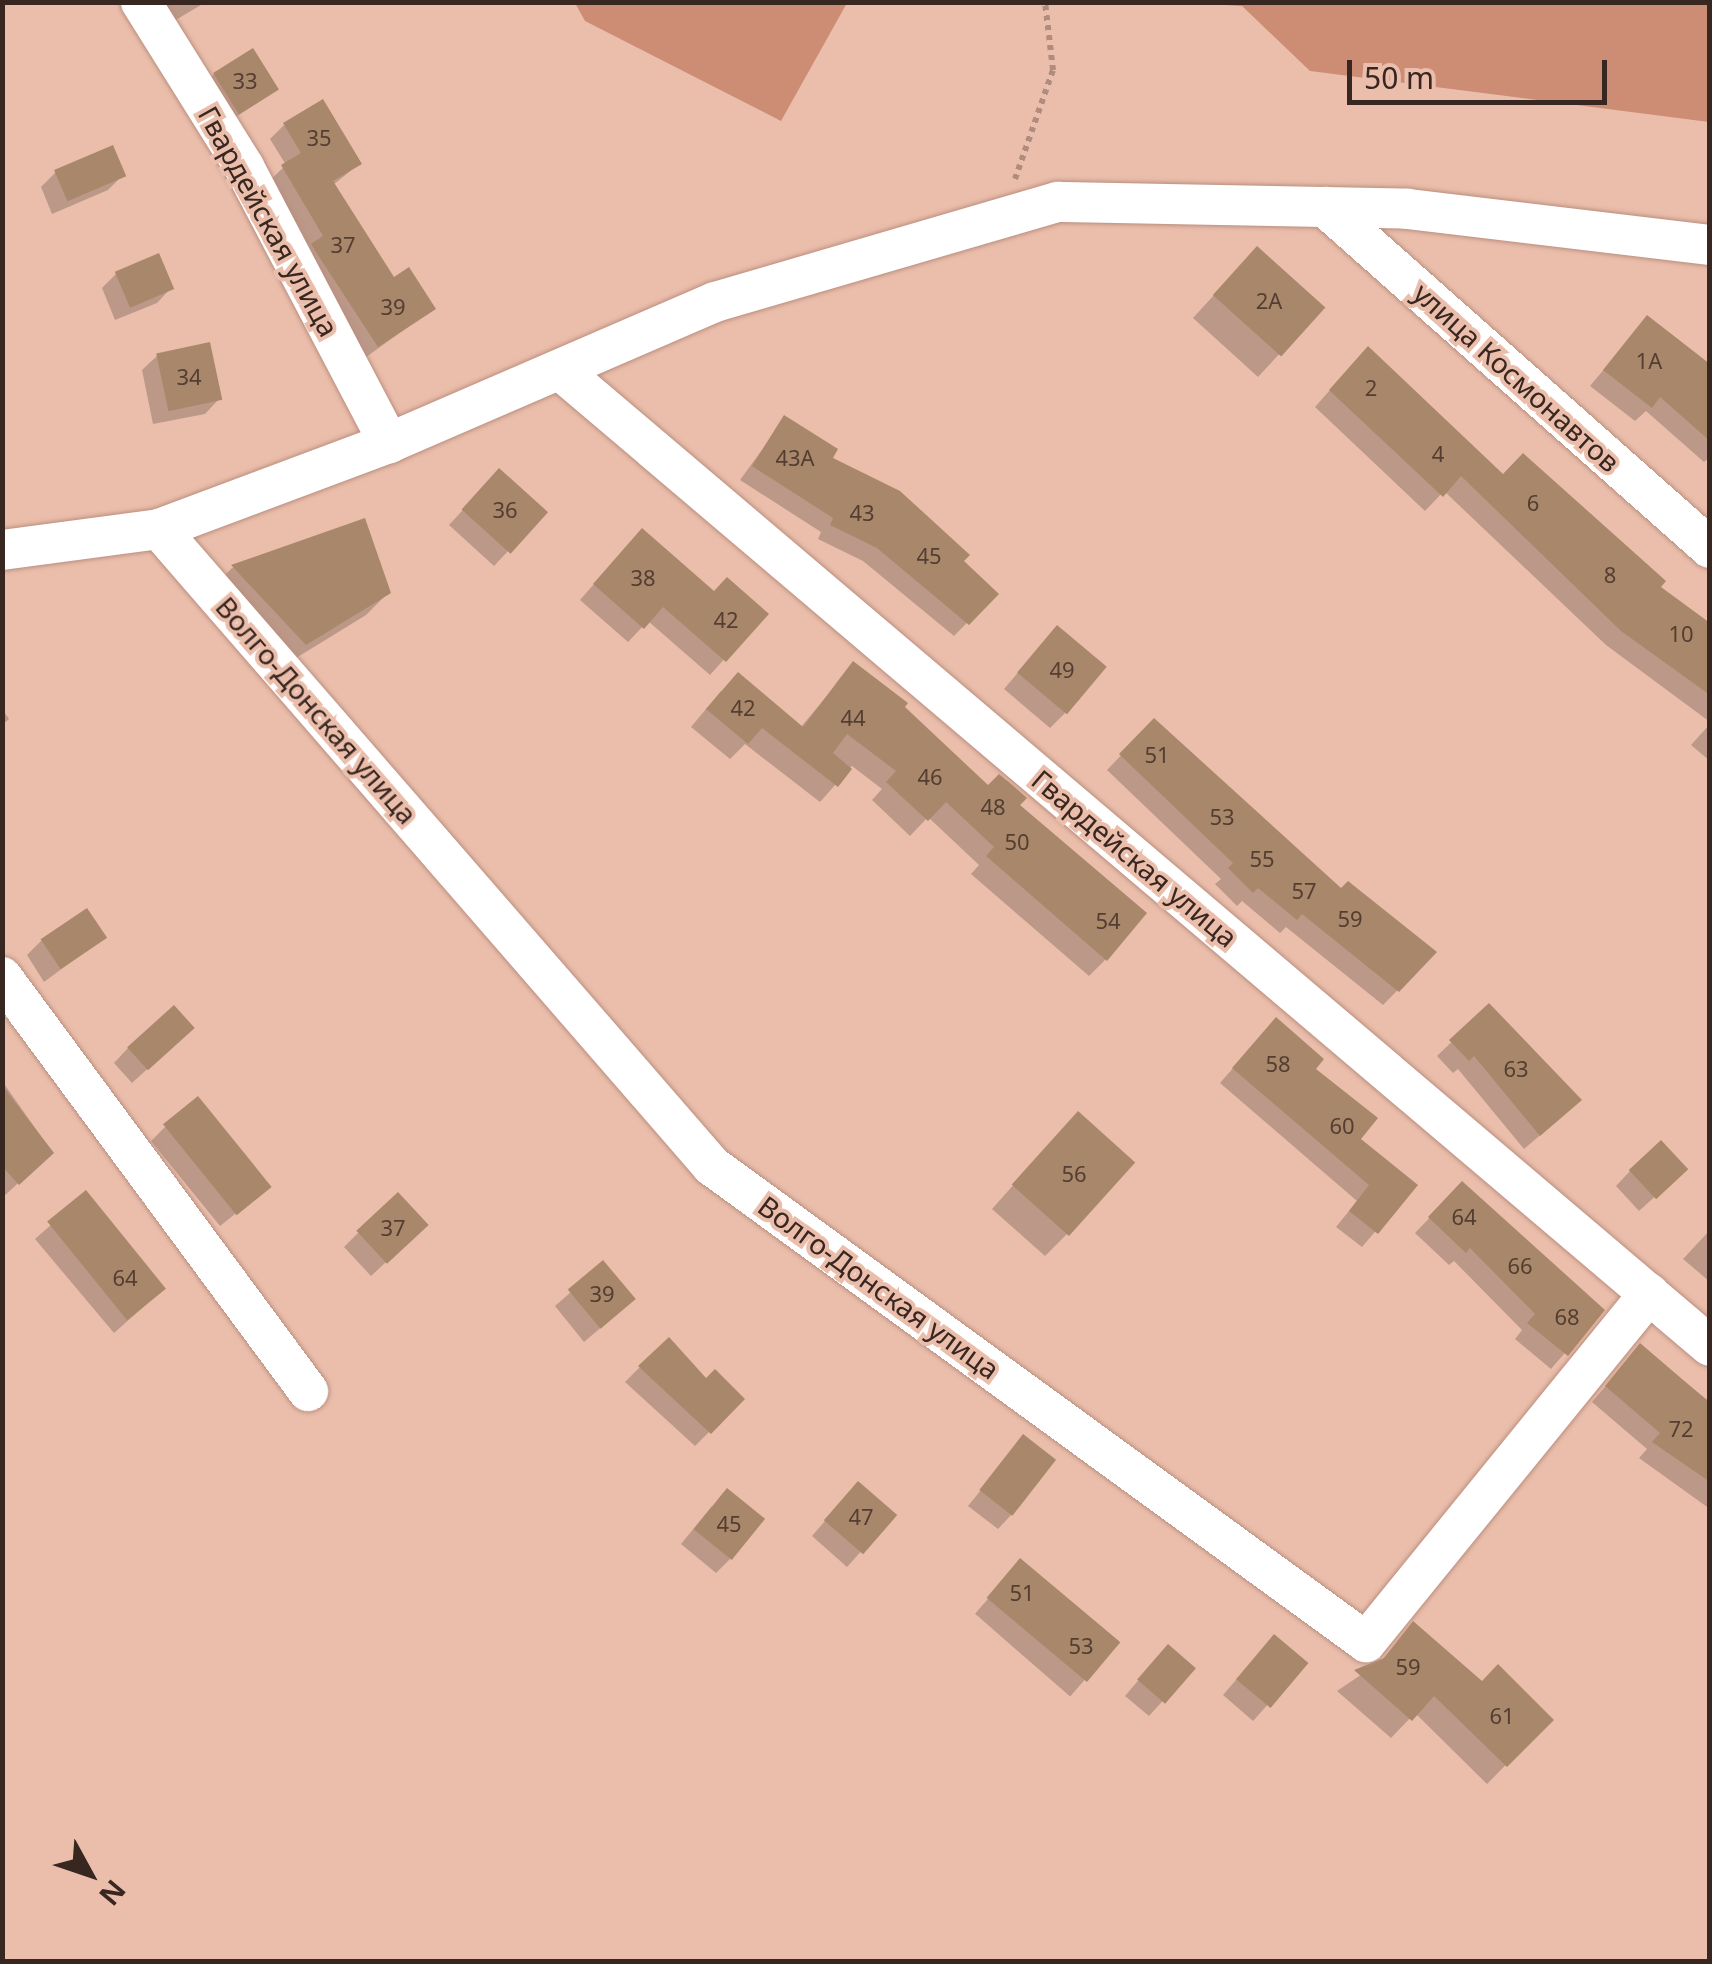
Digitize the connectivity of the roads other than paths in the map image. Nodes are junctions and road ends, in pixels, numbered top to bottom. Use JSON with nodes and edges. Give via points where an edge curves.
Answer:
{"nodes":[{"id":1,"x":140,"y":2,"type":"edge"},
{"id":2,"x":1325,"y":206,"type":"junction"},
{"id":3,"x":1710,"y":246,"type":"edge"},
{"id":4,"x":560,"y":370,"type":"junction"},
{"id":5,"x":389,"y":443,"type":"junction"},
{"id":6,"x":159,"y":529,"type":"junction"},
{"id":7,"x":1710,"y":548,"type":"edge"},
{"id":8,"x":2,"y":550,"type":"edge"},
{"id":9,"x":2,"y":977,"type":"edge"},
{"id":10,"x":1649,"y":1294,"type":"junction"},
{"id":11,"x":1710,"y":1346,"type":"edge"},
{"id":12,"x":308,"y":1391,"type":"dead end"}],
"edges":[{"from":1,"to":5,"type":"street","name":"Гвардейская улица","via":[[244,167]]},
{"from":2,"to":3,"type":"street","via":[[1408,209]]},
{"from":2,"to":4,"type":"street","via":[[1058,202],[715,302]]},
{"from":2,"to":7,"type":"street","name":"улица Космонавтов"},
{"from":4,"to":5,"type":"street"},
{"from":4,"to":10,"type":"street","name":"Гвардейская улица"},
{"from":5,"to":6,"type":"street"},
{"from":6,"to":8,"type":"street"},
{"from":6,"to":10,"type":"street","name":"Волго-Донская улица","via":[[712,1166],[1366,1642]]},
{"from":9,"to":12,"type":"street"},
{"from":10,"to":11,"type":"street","name":"Гвардейская улица"}]}
